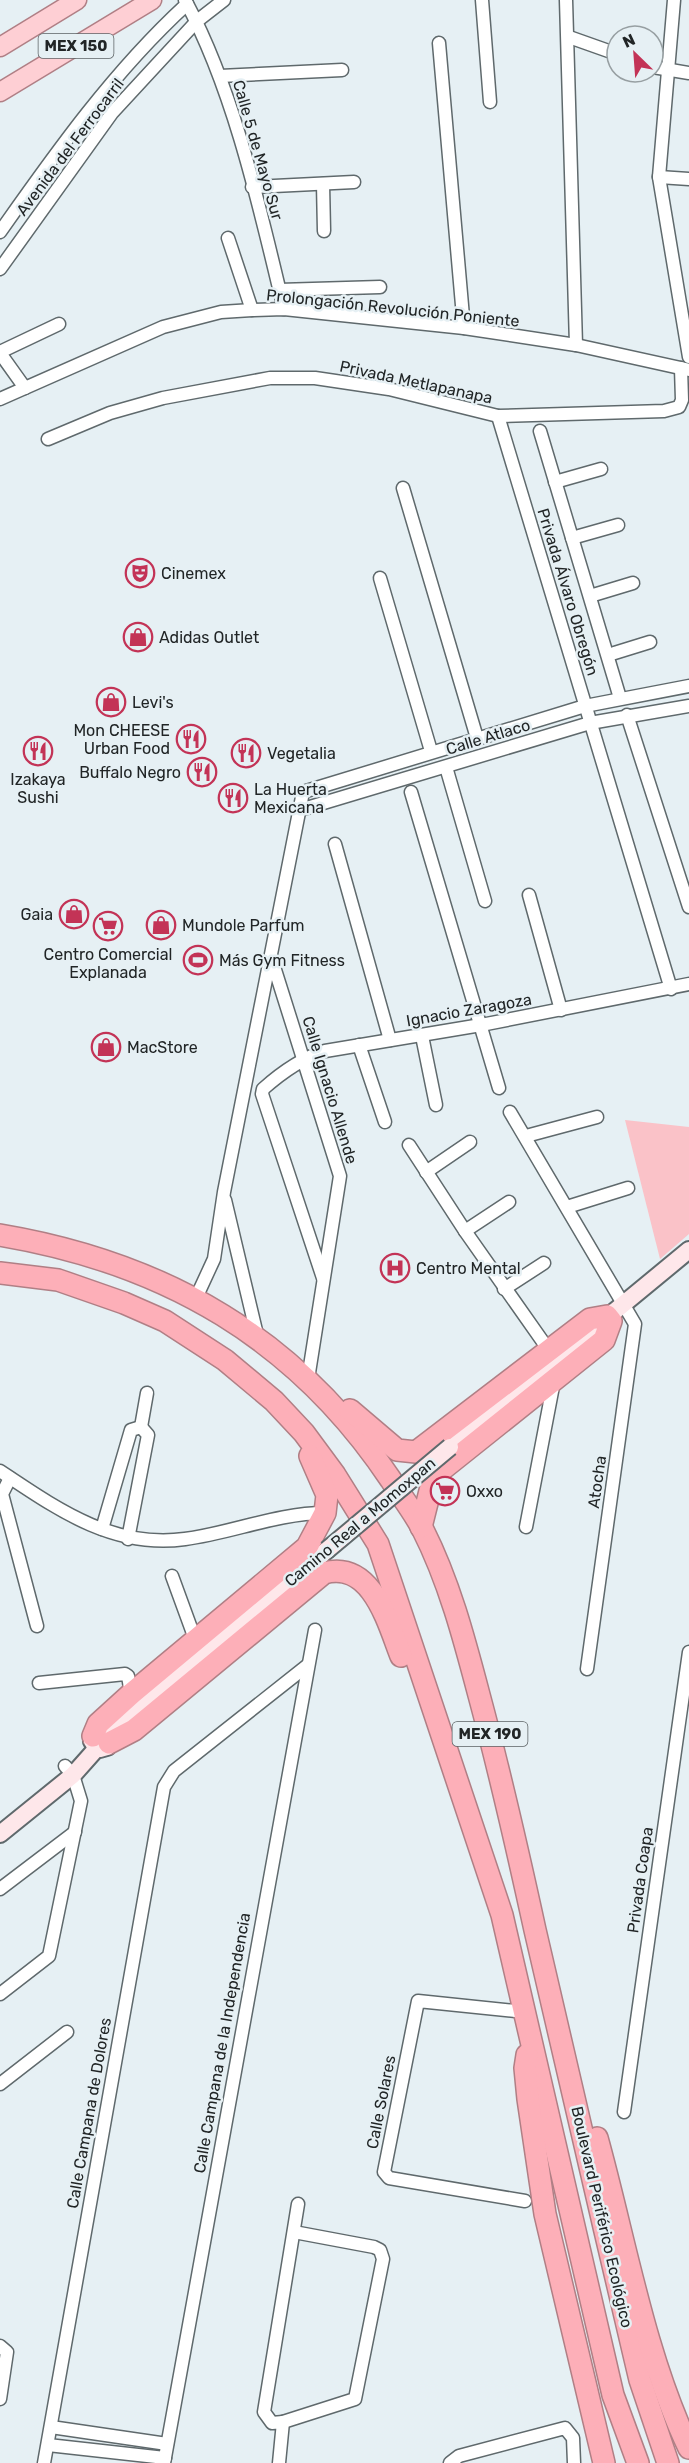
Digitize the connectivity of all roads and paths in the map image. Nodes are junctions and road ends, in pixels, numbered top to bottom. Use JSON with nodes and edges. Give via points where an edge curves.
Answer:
{"nodes":[{"id":1,"x":77,"y":0,"type":"edge"},
{"id":2,"x":152,"y":0,"type":"edge"},
{"id":3,"x":224,"y":0,"type":"edge"},
{"id":4,"x":482,"y":0,"type":"edge"},
{"id":5,"x":566,"y":0,"type":"edge"},
{"id":6,"x":674,"y":0,"type":"edge"},
{"id":7,"x":186,"y":2,"type":"edge"},
{"id":8,"x":197,"y":21,"type":"junction"},
{"id":9,"x":569,"y":37,"type":"junction"},
{"id":10,"x":439,"y":43,"type":"dead end"},
{"id":11,"x":0,"y":47,"type":"edge"},
{"id":12,"x":605,"y":50,"type":"edge"},
{"id":13,"x":342,"y":70,"type":"dead end"},
{"id":14,"x":666,"y":71,"type":"junction"},
{"id":15,"x":689,"y":74,"type":"edge"},
{"id":16,"x":220,"y":76,"type":"junction"},
{"id":17,"x":0,"y":92,"type":"edge"},
{"id":18,"x":490,"y":102,"type":"dead end"},
{"id":19,"x":659,"y":177,"type":"junction"},
{"id":20,"x":689,"y":179,"type":"edge"},
{"id":21,"x":354,"y":182,"type":"dead end"},
{"id":22,"x":323,"y":184,"type":"junction"},
{"id":23,"x":252,"y":187,"type":"junction"},
{"id":24,"x":324,"y":231,"type":"dead end"},
{"id":25,"x":0,"y":232,"type":"edge"},
{"id":26,"x":228,"y":238,"type":"dead end"},
{"id":27,"x":0,"y":269,"type":"edge"},
{"id":28,"x":380,"y":287,"type":"dead end"},
{"id":29,"x":279,"y":290,"type":"junction"},
{"id":30,"x":284,"y":309,"type":"junction"},
{"id":31,"x":252,"y":310,"type":"junction"},
{"id":32,"x":59,"y":324,"type":"dead end"},
{"id":33,"x":464,"y":328,"type":"junction"},
{"id":34,"x":576,"y":345,"type":"junction"},
{"id":35,"x":0,"y":352,"type":"edge"},
{"id":36,"x":689,"y":357,"type":"edge"},
{"id":37,"x":685,"y":369,"type":"edge"},
{"id":38,"x":25,"y":388,"type":"junction"},
{"id":39,"x":0,"y":399,"type":"edge"},
{"id":40,"x":498,"y":416,"type":"junction"},
{"id":41,"x":540,"y":431,"type":"dead end"},
{"id":42,"x":48,"y":439,"type":"dead end"},
{"id":43,"x":601,"y":469,"type":"dead end"},
{"id":44,"x":555,"y":482,"type":"junction"},
{"id":45,"x":403,"y":488,"type":"dead end"},
{"id":46,"x":618,"y":525,"type":"dead end"},
{"id":47,"x":572,"y":538,"type":"junction"},
{"id":48,"x":380,"y":578,"type":"dead end"},
{"id":49,"x":633,"y":583,"type":"dead end"},
{"id":50,"x":590,"y":596,"type":"junction"},
{"id":51,"x":650,"y":642,"type":"dead end"},
{"id":52,"x":608,"y":654,"type":"junction"},
{"id":53,"x":689,"y":686,"type":"edge"},
{"id":54,"x":620,"y":698,"type":"junction"},
{"id":55,"x":585,"y":706,"type":"junction"},
{"id":56,"x":689,"y":706,"type":"edge"},
{"id":57,"x":627,"y":716,"type":"junction"},
{"id":58,"x":590,"y":723,"type":"junction"},
{"id":59,"x":477,"y":738,"type":"junction"},
{"id":60,"x":431,"y":751,"type":"junction"},
{"id":61,"x":418,"y":755,"type":"junction"},
{"id":62,"x":446,"y":766,"type":"junction"},
{"id":63,"x":423,"y":773,"type":"junction"},
{"id":64,"x":411,"y":792,"type":"dead end"},
{"id":65,"x":300,"y":810,"type":"junction"},
{"id":66,"x":335,"y":844,"type":"dead end"},
{"id":67,"x":529,"y":895,"type":"dead end"},
{"id":68,"x":485,"y":901,"type":"dead end"},
{"id":69,"x":689,"y":907,"type":"edge"},
{"id":70,"x":271,"y":956,"type":"junction"},
{"id":71,"x":689,"y":984,"type":"edge"},
{"id":72,"x":671,"y":988,"type":"junction"},
{"id":73,"x":561,"y":1010,"type":"junction"},
{"id":74,"x":481,"y":1025,"type":"junction"},
{"id":75,"x":422,"y":1036,"type":"junction"},
{"id":76,"x":390,"y":1040,"type":"junction"},
{"id":77,"x":359,"y":1045,"type":"junction"},
{"id":78,"x":304,"y":1059,"type":"junction"},
{"id":79,"x":499,"y":1088,"type":"dead end"},
{"id":80,"x":436,"y":1105,"type":"dead end"},
{"id":81,"x":510,"y":1112,"type":"dead end"},
{"id":82,"x":597,"y":1117,"type":"dead end"},
{"id":83,"x":385,"y":1122,"type":"dead end"},
{"id":84,"x":526,"y":1136,"type":"junction"},
{"id":85,"x":470,"y":1142,"type":"dead end"},
{"id":86,"x":409,"y":1145,"type":"dead end"},
{"id":87,"x":426,"y":1172,"type":"junction"},
{"id":88,"x":628,"y":1188,"type":"dead end"},
{"id":89,"x":224,"y":1192,"type":"junction"},
{"id":90,"x":509,"y":1202,"type":"dead end"},
{"id":91,"x":567,"y":1208,"type":"junction"},
{"id":92,"x":465,"y":1231,"type":"junction"},
{"id":93,"x":0,"y":1234,"type":"edge"},
{"id":94,"x":689,"y":1251,"type":"edge"},
{"id":95,"x":544,"y":1263,"type":"dead end"},
{"id":96,"x":689,"y":1264,"type":"edge"},
{"id":97,"x":0,"y":1273,"type":"edge"},
{"id":98,"x":322,"y":1278,"type":"junction"},
{"id":99,"x":504,"y":1289,"type":"junction"},
{"id":100,"x":196,"y":1298,"type":"junction"},
{"id":101,"x":614,"y":1315,"type":"junction"},
{"id":102,"x":258,"y":1339,"type":"junction"},
{"id":103,"x":548,"y":1349,"type":"junction"},
{"id":104,"x":309,"y":1379,"type":"junction"},
{"id":105,"x":554,"y":1381,"type":"junction"},
{"id":106,"x":147,"y":1393,"type":"dead end"},
{"id":107,"x":274,"y":1401,"type":"junction"},
{"id":108,"x":141,"y":1427,"type":"junction"},
{"id":109,"x":5,"y":1474,"type":"edge"},
{"id":110,"x":325,"y":1513,"type":"junction"},
{"id":111,"x":422,"y":1527,"type":"junction"},
{"id":112,"x":526,"y":1527,"type":"dead end"},
{"id":113,"x":102,"y":1529,"type":"junction"},
{"id":114,"x":128,"y":1539,"type":"junction"},
{"id":115,"x":172,"y":1576,"type":"dead end"},
{"id":116,"x":37,"y":1626,"type":"dead end"},
{"id":117,"x":315,"y":1630,"type":"dead end"},
{"id":118,"x":195,"y":1639,"type":"junction"},
{"id":119,"x":689,"y":1652,"type":"edge"},
{"id":120,"x":308,"y":1665,"type":"junction"},
{"id":121,"x":587,"y":1669,"type":"dead end"},
{"id":122,"x":39,"y":1683,"type":"dead end"},
{"id":123,"x":130,"y":1689,"type":"junction"},
{"id":124,"x":98,"y":1742,"type":"junction"},
{"id":125,"x":72,"y":1777,"type":"junction"},
{"id":126,"x":0,"y":1822,"type":"edge"},
{"id":127,"x":75,"y":1832,"type":"junction"},
{"id":128,"x":0,"y":1834,"type":"edge"},
{"id":129,"x":0,"y":1889,"type":"edge"},
{"id":130,"x":502,"y":1915,"type":"junction"},
{"id":131,"x":544,"y":1968,"type":"junction"},
{"id":132,"x":0,"y":1994,"type":"edge"},
{"id":133,"x":525,"y":2012,"type":"junction"},
{"id":134,"x":67,"y":2032,"type":"dead end"},
{"id":135,"x":531,"y":2037,"type":"junction"},
{"id":136,"x":0,"y":2084,"type":"edge"},
{"id":137,"x":624,"y":2112,"type":"dead end"},
{"id":138,"x":525,"y":2201,"type":"dead end"},
{"id":139,"x":298,"y":2204,"type":"dead end"},
{"id":140,"x":294,"y":2232,"type":"junction"},
{"id":141,"x":2,"y":2347,"type":"edge"},
{"id":142,"x":0,"y":2399,"type":"edge"},
{"id":143,"x":283,"y":2422,"type":"junction"},
{"id":144,"x":51,"y":2427,"type":"junction"},
{"id":145,"x":167,"y":2444,"type":"junction"},
{"id":146,"x":48,"y":2445,"type":"junction"},
{"id":147,"x":689,"y":2448,"type":"edge"},
{"id":148,"x":164,"y":2460,"type":"edge"},
{"id":149,"x":44,"y":2463,"type":"edge"},
{"id":150,"x":279,"y":2463,"type":"edge"},
{"id":151,"x":450,"y":2463,"type":"edge"},
{"id":152,"x":574,"y":2463,"type":"edge"},
{"id":153,"x":604,"y":2463,"type":"edge"},
{"id":154,"x":638,"y":2463,"type":"edge"},
{"id":155,"x":668,"y":2463,"type":"edge"}],
"edges":[{"from":1,"to":11,"type":"main road","number":"MEX 150"},
{"from":2,"to":17,"type":"main road","number":"MEX 150"},
{"from":3,"to":8,"type":"street","name":"Avenida del Ferrocarril"},
{"from":4,"to":18,"type":"street"},
{"from":5,"to":9,"type":"street"},
{"from":6,"to":14,"type":"street"},
{"from":7,"to":8,"type":"street","name":"Calle 5 de Mayo Sur"},
{"from":7,"to":25,"type":"street","name":"Avenida del Ferrocarril","via":[[89,108]]},
{"from":8,"to":16,"type":"street","name":"Calle 5 de Mayo Sur"},
{"from":8,"to":27,"type":"street","name":"Avenida del Ferrocarril","via":[[112,113]]},
{"from":9,"to":12,"type":"street"},
{"from":9,"to":34,"type":"street"},
{"from":10,"to":33,"type":"street"},
{"from":13,"to":16,"type":"street"},
{"from":14,"to":15,"type":"street"},
{"from":14,"to":19,"type":"street"},
{"from":16,"to":23,"type":"street","name":"Calle 5 de Mayo Sur"},
{"from":19,"to":20,"type":"street"},
{"from":19,"to":36,"type":"street"},
{"from":21,"to":22,"type":"street"},
{"from":22,"to":23,"type":"street"},
{"from":22,"to":24,"type":"street"},
{"from":23,"to":29,"type":"street","name":"Calle 5 de Mayo Sur"},
{"from":26,"to":31,"type":"street"},
{"from":28,"to":29,"type":"street"},
{"from":29,"to":30,"type":"street","name":"Calle 5 de Mayo Sur"},
{"from":30,"to":31,"type":"street","name":"Prolongación Revolución Poniente"},
{"from":30,"to":33,"type":"street","name":"Prolongación Revolución Poniente"},
{"from":31,"to":38,"type":"street","name":"Prolongación Revolución Poniente","via":[[221,312],[163,327]]},
{"from":32,"to":35,"type":"street"},
{"from":33,"to":34,"type":"street","name":"Prolongación Revolución Poniente"},
{"from":34,"to":37,"type":"street","name":"Prolongación Revolución Poniente"},
{"from":35,"to":38,"type":"street"},
{"from":37,"to":40,"type":"street","via":[[682,400],[672,410]]},
{"from":38,"to":39,"type":"street","name":"Prolongación Revolución Poniente"},
{"from":40,"to":42,"type":"street","name":"Privada Metlapanapa","via":[[389,389],[315,378],[270,378],[163,398],[110,413]]},
{"from":40,"to":55,"type":"street","name":"Privada Álvaro Obregón"},
{"from":41,"to":44,"type":"street"},
{"from":43,"to":44,"type":"street"},
{"from":44,"to":47,"type":"street"},
{"from":45,"to":59,"type":"street","name":"Calle Atlaco"},
{"from":46,"to":47,"type":"street"},
{"from":47,"to":50,"type":"street"},
{"from":48,"to":60,"type":"street"},
{"from":49,"to":50,"type":"street"},
{"from":50,"to":52,"type":"street"},
{"from":51,"to":52,"type":"street"},
{"from":52,"to":54,"type":"street"},
{"from":53,"to":54,"type":"street","name":"Calle Atlaco"},
{"from":54,"to":55,"type":"street","name":"Calle Atlaco"},
{"from":55,"to":58,"type":"street","name":"Privada Álvaro Obregón"},
{"from":55,"to":59,"type":"street","name":"Calle Atlaco"},
{"from":56,"to":57,"type":"street","name":"Calle Atlaco"},
{"from":57,"to":58,"type":"street","name":"Calle Atlaco"},
{"from":57,"to":69,"type":"street"},
{"from":58,"to":62,"type":"street","name":"Calle Atlaco"},
{"from":58,"to":72,"type":"street","name":"Privada Álvaro Obregón"},
{"from":59,"to":60,"type":"street","name":"Calle Atlaco"},
{"from":60,"to":61,"type":"street","name":"Calle Atlaco"},
{"from":61,"to":63,"type":"street"},
{"from":61,"to":65,"type":"street","name":"Calle Atlaco","via":[[303,792]]},
{"from":62,"to":63,"type":"street","name":"Calle Atlaco"},
{"from":62,"to":68,"type":"street"},
{"from":63,"to":65,"type":"street","name":"Calle Atlaco"},
{"from":64,"to":74,"type":"street"},
{"from":65,"to":70,"type":"street"},
{"from":66,"to":76,"type":"street"},
{"from":67,"to":73,"type":"street"},
{"from":70,"to":78,"type":"street","name":"Calle Ignacio Allende"},
{"from":70,"to":89,"type":"street"},
{"from":71,"to":72,"type":"street","name":"Ignacio Zaragoza"},
{"from":72,"to":73,"type":"street","name":"Ignacio Zaragoza"},
{"from":73,"to":74,"type":"street","name":"Ignacio Zaragoza"},
{"from":74,"to":75,"type":"street","name":"Ignacio Zaragoza"},
{"from":74,"to":79,"type":"street"},
{"from":75,"to":76,"type":"street","name":"Ignacio Zaragoza"},
{"from":75,"to":80,"type":"street"},
{"from":76,"to":77,"type":"street","name":"Ignacio Zaragoza"},
{"from":77,"to":78,"type":"street","name":"Ignacio Zaragoza"},
{"from":77,"to":83,"type":"street"},
{"from":78,"to":98,"type":"street","name":"Calle Ignacio Allende","via":[[340,1176]]},
{"from":78,"to":98,"type":"street","name":"Ignacio Zaragoza","via":[[263,1089],[262,1095]]},
{"from":81,"to":84,"type":"street"},
{"from":82,"to":84,"type":"street"},
{"from":84,"to":91,"type":"street"},
{"from":85,"to":87,"type":"street"},
{"from":86,"to":87,"type":"street"},
{"from":87,"to":92,"type":"street"},
{"from":88,"to":91,"type":"street"},
{"from":89,"to":100,"type":"street","via":[[214,1259]]},
{"from":89,"to":102,"type":"street"},
{"from":90,"to":92,"type":"street"},
{"from":91,"to":101,"type":"street"},
{"from":92,"to":99,"type":"street"},
{"from":93,"to":100,"type":"highway","name":"Boulevard Periférico Ecológico","number":"MEX 190","via":[[93,1256]]},
{"from":94,"to":101,"type":"street","name":"Camino Real a Momoxpan"},
{"from":95,"to":99,"type":"street"},
{"from":96,"to":101,"type":"street","name":"Camino Real a Momoxpan"},
{"from":97,"to":107,"type":"highway","name":"Boulevard Periférico Ecológico","number":"MEX 190","via":[[58,1280],[165,1321],[225,1360]]},
{"from":98,"to":104,"type":"street","name":"Calle Ignacio Allende"},
{"from":99,"to":103,"type":"street"},
{"from":100,"to":102,"type":"highway","name":"Boulevard Periférico Ecológico","number":"MEX 190"},
{"from":101,"to":103,"type":"highway","via":[[590,1318]]},
{"from":101,"to":105,"type":"highway","via":[[604,1340]]},
{"from":101,"to":121,"type":"street","name":"Atocha","via":[[635,1324]]},
{"from":101,"to":124,"type":"street","name":"Camino Real a Momoxpan","bridge":true,"via":[[125,1718],[99,1732]]},
{"from":102,"to":104,"type":"highway","name":"Boulevard Periférico Ecológico","number":"MEX 190"},
{"from":103,"to":104,"type":"highway","via":[[421,1450],[411,1453],[393,1447],[340,1400]]},
{"from":104,"to":111,"type":"highway","name":"Boulevard Periférico Ecológico","number":"MEX 190","via":[[370,1450]]},
{"from":105,"to":111,"type":"highway","via":[[439,1472],[424,1508]]},
{"from":105,"to":112,"type":"street"},
{"from":106,"to":108,"type":"street"},
{"from":107,"to":110,"type":"highway","via":[[302,1440],[318,1472],[327,1495]]},
{"from":107,"to":130,"type":"highway","name":"Boulevard Periférico Ecológico","number":"MEX 190","via":[[320,1452],[378,1544]]},
{"from":108,"to":113,"type":"street","via":[[131,1430]]},
{"from":108,"to":114,"type":"street","via":[[148,1435]]},
{"from":109,"to":113,"type":"street","via":[[78,1521]]},
{"from":109,"to":116,"type":"street","via":[[2,1494]]},
{"from":110,"to":114,"type":"street","via":[[301,1513],[184,1539]]},
{"from":110,"to":118,"type":"highway","via":[[307,1547]]},
{"from":111,"to":131,"type":"highway","name":"Boulevard Periférico Ecológico","number":"MEX 190","via":[[458,1613],[502,1781]]},
{"from":113,"to":114,"type":"street"},
{"from":115,"to":118,"type":"street"},
{"from":117,"to":120,"type":"street","name":"Calle Campana de la Independencia"},
{"from":118,"to":123,"type":"highway"},
{"from":119,"to":137,"type":"street","name":"Privada Coapa"},
{"from":120,"to":144,"type":"street","name":"Calle Campana de Dolores","via":[[174,1772],[164,1787]]},
{"from":120,"to":145,"type":"street","name":"Calle Campana de la Independencia"},
{"from":122,"to":123,"type":"street","via":[[125,1674]]},
{"from":123,"to":124,"type":"highway","via":[[98,1724]]},
{"from":124,"to":125,"type":"street","name":"Camino Real a Momoxpan"},
{"from":124,"to":130,"type":"highway","via":[[134,1730],[318,1576],[330,1571],[348,1573],[373,1593],[385,1615],[430,1730],[465,1847]]},
{"from":125,"to":126,"type":"street","name":"Camino Real a Momoxpan"},
{"from":125,"to":127,"type":"street","via":[[81,1801]]},
{"from":125,"to":128,"type":"street","name":"Camino Real a Momoxpan"},
{"from":127,"to":129,"type":"street"},
{"from":127,"to":132,"type":"street","via":[[49,1956]]},
{"from":130,"to":133,"type":"highway","name":"Boulevard Periférico Ecológico","number":"MEX 190"},
{"from":131,"to":147,"type":"highway","name":"Boulevard Periférico Ecológico","via":[[569,2032],[652,2349]]},
{"from":131,"to":155,"type":"highway","name":"Boulevard Periférico Ecológico","number":"MEX 190","via":[[640,2380]]},
{"from":133,"to":135,"type":"highway","name":"Boulevard Periférico Ecológico","number":"MEX 190"},
{"from":133,"to":138,"type":"street","name":"Calle Solares","via":[[418,2001],[384,2172],[388,2178]]},
{"from":134,"to":136,"type":"street"},
{"from":135,"to":153,"type":"highway","name":"Boulevard Periférico Ecológico","via":[[525,2068],[540,2182]]},
{"from":135,"to":154,"type":"highway","name":"Boulevard Periférico Ecológico","number":"MEX 190","via":[[613,2395]]},
{"from":139,"to":140,"type":"street"},
{"from":140,"to":143,"type":"street","via":[[264,2412],[272,2423]]},
{"from":140,"to":143,"type":"street","via":[[374,2247],[383,2259],[355,2399]]},
{"from":141,"to":142,"type":"street","via":[[6,2367]]},
{"from":143,"to":150,"type":"street"},
{"from":144,"to":145,"type":"street"},
{"from":144,"to":146,"type":"street","name":"Calle Campana de Dolores"},
{"from":145,"to":148,"type":"street","name":"Calle Campana de la Independencia"},
{"from":146,"to":148,"type":"street"},
{"from":146,"to":149,"type":"street","name":"Calle Campana de Dolores"},
{"from":151,"to":152,"type":"street","via":[[459,2456],[565,2428],[573,2438]]}]}
